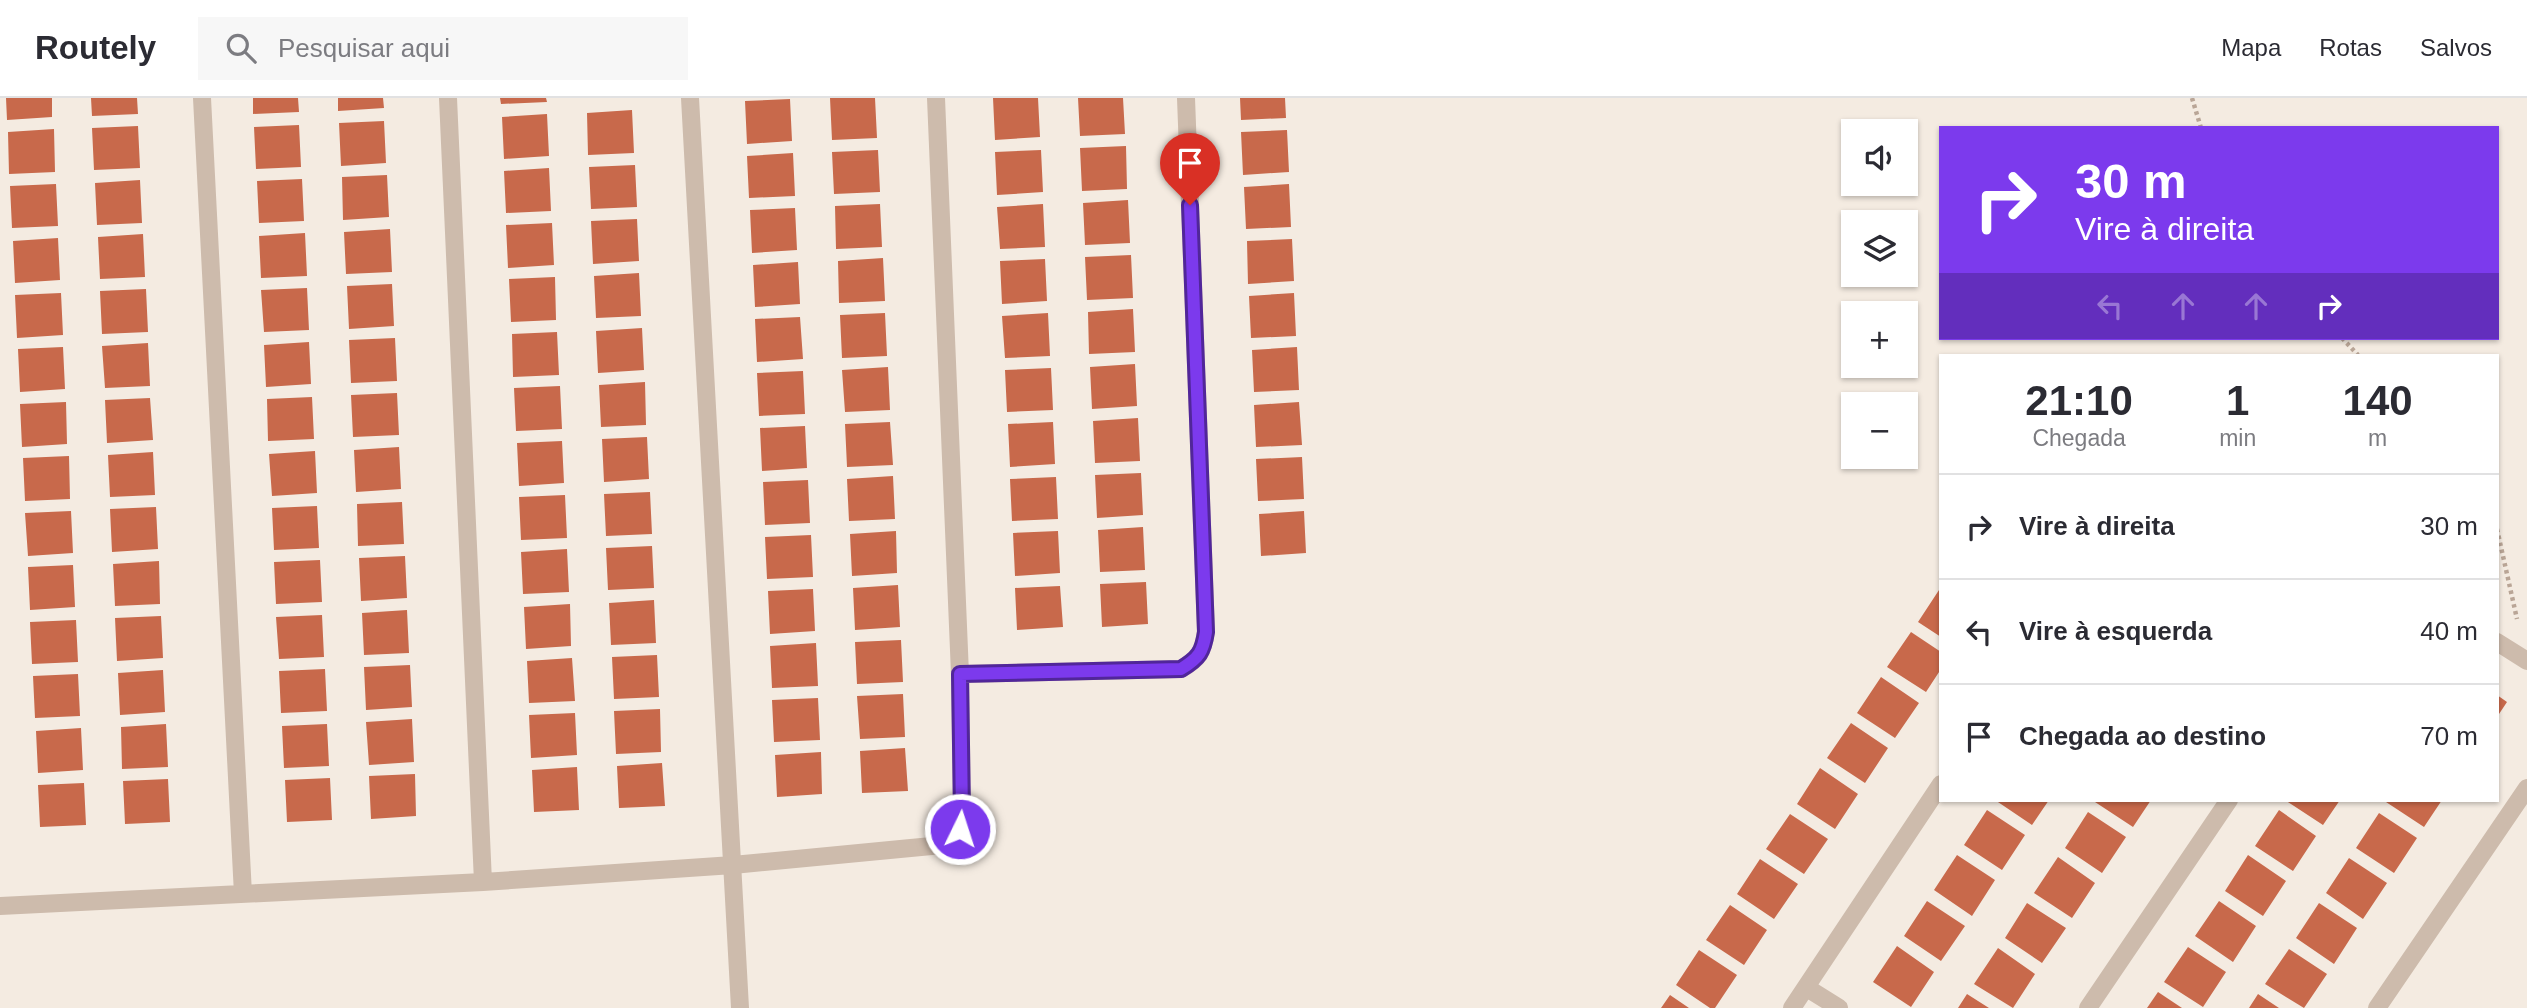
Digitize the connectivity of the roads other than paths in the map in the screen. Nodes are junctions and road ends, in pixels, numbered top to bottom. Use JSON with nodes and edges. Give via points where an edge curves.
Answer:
{"nodes":[{"id":1,"x":202,"y":98,"type":"edge"},
{"id":2,"x":448,"y":98,"type":"edge"},
{"id":3,"x":690,"y":98,"type":"edge"},
{"id":4,"x":936,"y":98,"type":"edge"},
{"id":5,"x":1186,"y":98,"type":"edge"},
{"id":6,"x":2499,"y":643,"type":"edge"},
{"id":7,"x":2527,"y":661,"type":"edge"},
{"id":8,"x":960,"y":674,"type":"junction"},
{"id":9,"x":1939,"y":787,"type":"edge"},
{"id":10,"x":2527,"y":788,"type":"edge"},
{"id":11,"x":2228,"y":802,"type":"edge"},
{"id":12,"x":733,"y":865,"type":"junction"},
{"id":13,"x":483,"y":882,"type":"junction"},
{"id":14,"x":243,"y":894,"type":"junction"},
{"id":15,"x":0,"y":906,"type":"edge"},
{"id":16,"x":1807,"y":988,"type":"junction"},
{"id":17,"x":740,"y":1008,"type":"edge"},
{"id":18,"x":1793,"y":1008,"type":"edge"},
{"id":19,"x":1839,"y":1008,"type":"edge"},
{"id":20,"x":2088,"y":1008,"type":"edge"},
{"id":21,"x":2377,"y":1008,"type":"edge"}],
"edges":[{"from":1,"to":14,"type":"street"},
{"from":2,"to":13,"type":"street"},
{"from":3,"to":12,"type":"street"},
{"from":4,"to":8,"type":"street"},
{"from":5,"to":8,"type":"street","via":[[1204,649],[1181,669]]},
{"from":6,"to":7,"type":"street"},
{"from":8,"to":12,"type":"street","via":[[962,815],[953,840],[942,845]]},
{"from":9,"to":16,"type":"street"},
{"from":10,"to":21,"type":"street"},
{"from":11,"to":20,"type":"street"},
{"from":12,"to":13,"type":"street"},
{"from":12,"to":17,"type":"street"},
{"from":13,"to":14,"type":"street"},
{"from":14,"to":15,"type":"street"},
{"from":16,"to":18,"type":"street"},
{"from":16,"to":19,"type":"street"}]}
